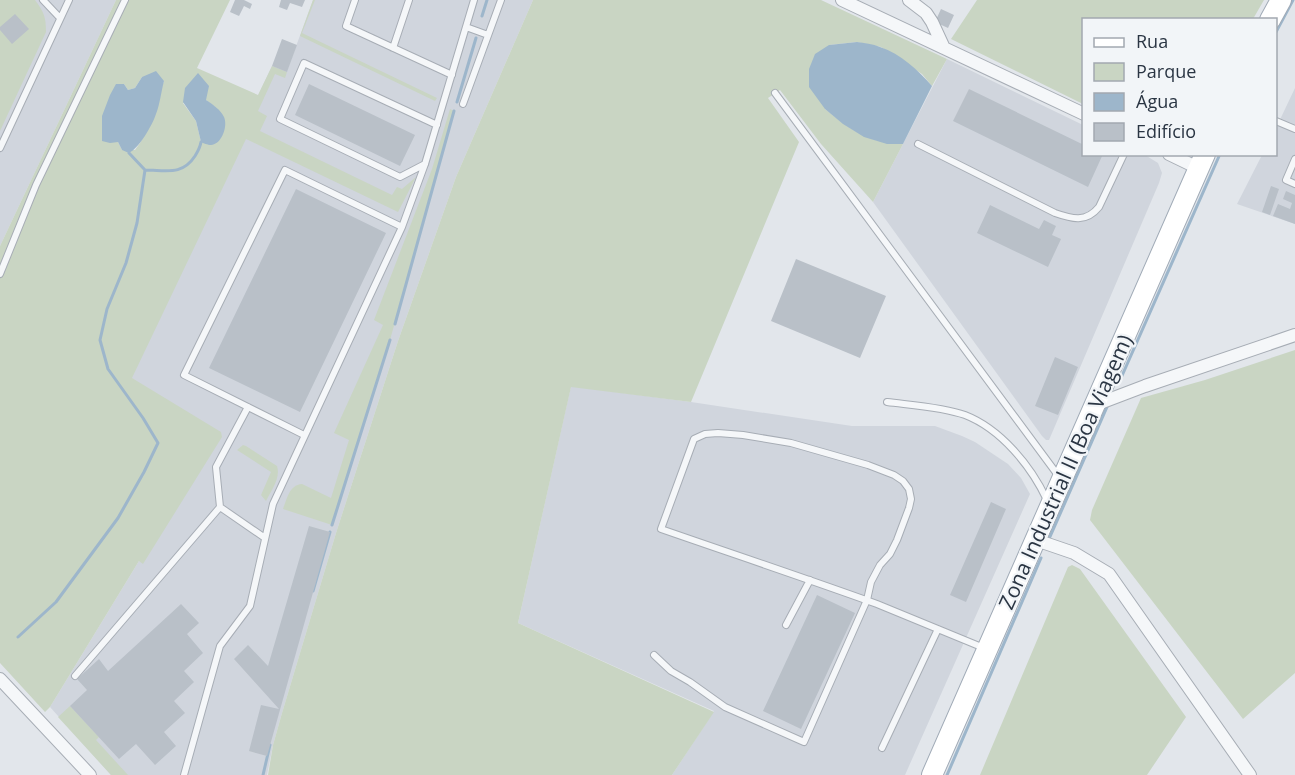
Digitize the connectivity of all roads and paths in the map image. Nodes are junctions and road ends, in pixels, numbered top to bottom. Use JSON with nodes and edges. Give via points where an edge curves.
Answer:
{"nodes":[{"id":1,"x":43,"y":0,"type":"edge"},
{"id":2,"x":69,"y":0,"type":"edge"},
{"id":3,"x":125,"y":0,"type":"edge"},
{"id":4,"x":355,"y":0,"type":"edge"},
{"id":5,"x":409,"y":0,"type":"edge"},
{"id":6,"x":474,"y":0,"type":"edge"},
{"id":7,"x":501,"y":0,"type":"edge"},
{"id":8,"x":842,"y":0,"type":"edge"},
{"id":9,"x":909,"y":0,"type":"edge"},
{"id":10,"x":1281,"y":0,"type":"edge"},
{"id":11,"x":928,"y":6,"type":"edge"},
{"id":12,"x":60,"y":18,"type":"junction"},
{"id":13,"x":1271,"y":18,"type":"edge"},
{"id":14,"x":466,"y":27,"type":"junction"},
{"id":15,"x":488,"y":35,"type":"junction"},
{"id":16,"x":393,"y":48,"type":"junction"},
{"id":17,"x":944,"y":48,"type":"junction"},
{"id":18,"x":452,"y":75,"type":"junction"},
{"id":19,"x":775,"y":93,"type":"dead end"},
{"id":20,"x":463,"y":104,"type":"dead end"},
{"id":21,"x":1082,"y":114,"type":"edge"},
{"id":22,"x":1277,"y":122,"type":"edge"},
{"id":23,"x":437,"y":125,"type":"junction"},
{"id":24,"x":1295,"y":129,"type":"edge"},
{"id":25,"x":918,"y":144,"type":"dead end"},
{"id":26,"x":0,"y":148,"type":"edge"},
{"id":27,"x":1123,"y":156,"type":"edge"},
{"id":28,"x":1178,"y":156,"type":"edge"},
{"id":29,"x":1295,"y":159,"type":"edge"},
{"id":30,"x":1202,"y":161,"type":"edge"},
{"id":31,"x":425,"y":164,"type":"junction"},
{"id":32,"x":1295,"y":184,"type":"edge"},
{"id":33,"x":402,"y":227,"type":"junction"},
{"id":34,"x":0,"y":274,"type":"edge"},
{"id":35,"x":1295,"y":335,"type":"edge"},
{"id":36,"x":887,"y":402,"type":"dead end"},
{"id":37,"x":1095,"y":405,"type":"junction"},
{"id":38,"x":248,"y":407,"type":"junction"},
{"id":39,"x":304,"y":435,"type":"junction"},
{"id":40,"x":1062,"y":481,"type":"junction"},
{"id":41,"x":220,"y":507,"type":"junction"},
{"id":42,"x":1050,"y":507,"type":"junction"},
{"id":43,"x":265,"y":538,"type":"junction"},
{"id":44,"x":1036,"y":540,"type":"junction"},
{"id":45,"x":810,"y":580,"type":"junction"},
{"id":46,"x":867,"y":600,"type":"junction"},
{"id":47,"x":786,"y":625,"type":"dead end"},
{"id":48,"x":938,"y":629,"type":"junction"},
{"id":49,"x":987,"y":650,"type":"junction"},
{"id":50,"x":654,"y":655,"type":"dead end"},
{"id":51,"x":75,"y":676,"type":"dead end"},
{"id":52,"x":0,"y":679,"type":"edge"},
{"id":53,"x":882,"y":748,"type":"dead end"},
{"id":54,"x":90,"y":775,"type":"edge"},
{"id":55,"x":184,"y":775,"type":"edge"},
{"id":56,"x":932,"y":775,"type":"edge"},
{"id":57,"x":1250,"y":775,"type":"edge"}],
"edges":[{"from":1,"to":12,"type":"lane"},
{"from":2,"to":12,"type":"lane"},
{"from":3,"to":34,"type":"lane","via":[[36,185]]},
{"from":4,"to":16,"type":"lane","via":[[346,26]]},
{"from":5,"to":16,"type":"lane"},
{"from":6,"to":14,"type":"lane"},
{"from":7,"to":15,"type":"lane"},
{"from":8,"to":17,"type":"street"},
{"from":9,"to":11,"type":"street"},
{"from":10,"to":13,"type":"main road"},
{"from":11,"to":17,"type":"street"},
{"from":12,"to":26,"type":"lane"},
{"from":14,"to":15,"type":"lane"},
{"from":14,"to":18,"type":"lane"},
{"from":15,"to":20,"type":"lane"},
{"from":16,"to":18,"type":"lane"},
{"from":17,"to":21,"type":"street"},
{"from":18,"to":23,"type":"lane"},
{"from":19,"to":40,"type":"lane"},
{"from":22,"to":24,"type":"lane"},
{"from":23,"to":31,"type":"lane"},
{"from":23,"to":31,"type":"lane","via":[[304,63],[280,119],[400,177]]},
{"from":25,"to":27,"type":"lane","via":[[1055,213],[1074,218],[1088,217],[1099,207]]},
{"from":28,"to":30,"type":"street"},
{"from":29,"to":32,"type":"lane","via":[[1286,180]]},
{"from":30,"to":37,"type":"main road","name":"Zona Industrial II (Boa Viagem)"},
{"from":31,"to":33,"type":"lane"},
{"from":33,"to":38,"type":"lane","via":[[285,170],[184,375]]},
{"from":33,"to":39,"type":"lane"},
{"from":35,"to":37,"type":"street"},
{"from":36,"to":42,"type":"lane","via":[[951,411],[985,425],[1024,460]]},
{"from":37,"to":40,"type":"main road","name":"Zona Industrial II (Boa Viagem)"},
{"from":38,"to":39,"type":"lane"},
{"from":38,"to":41,"type":"lane","via":[[216,467]]},
{"from":39,"to":43,"type":"lane","via":[[273,504]]},
{"from":40,"to":42,"type":"main road","name":"Zona Industrial II (Boa Viagem)"},
{"from":41,"to":43,"type":"lane"},
{"from":41,"to":51,"type":"lane"},
{"from":42,"to":44,"type":"main road","name":"Zona Industrial II (Boa Viagem)"},
{"from":43,"to":55,"type":"lane","via":[[250,606],[220,645]]},
{"from":44,"to":49,"type":"main road","name":"Zona Industrial II (Boa Viagem)"},
{"from":44,"to":57,"type":"street","via":[[1074,553],[1109,574]]},
{"from":45,"to":46,"type":"lane"},
{"from":45,"to":46,"type":"lane","via":[[662,529],[694,439],[718,433],[791,443],[868,465],[903,481],[909,489],[909,508],[890,554],[871,582]]},
{"from":45,"to":47,"type":"lane"},
{"from":46,"to":48,"type":"lane"},
{"from":46,"to":50,"type":"lane","via":[[804,742],[724,707]]},
{"from":48,"to":49,"type":"lane"},
{"from":48,"to":53,"type":"lane"},
{"from":49,"to":56,"type":"main road","name":"Zona Industrial II (Boa Viagem)"},
{"from":52,"to":54,"type":"street"}]}
